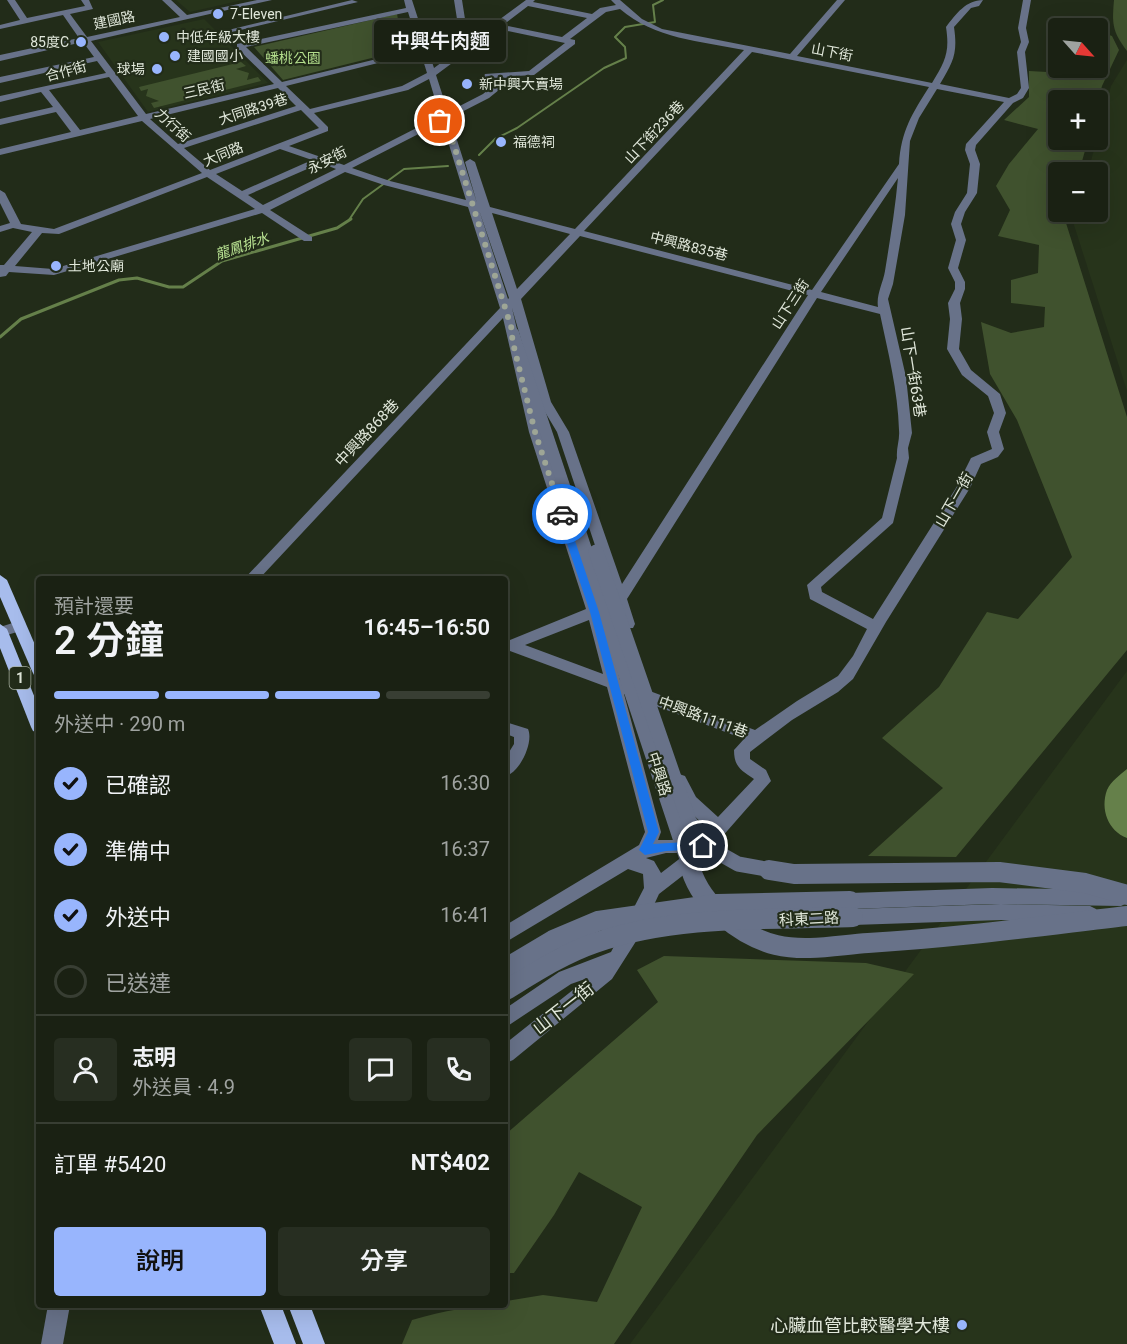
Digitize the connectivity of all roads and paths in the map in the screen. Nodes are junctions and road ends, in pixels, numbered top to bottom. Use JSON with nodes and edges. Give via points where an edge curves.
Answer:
{"nodes":[{"id":1,"x":85,"y":0,"type":"edge"},
{"id":2,"x":166,"y":0,"type":"edge"},
{"id":3,"x":268,"y":0,"type":"edge"},
{"id":4,"x":397,"y":0,"type":"edge"},
{"id":5,"x":408,"y":0,"type":"edge"},
{"id":6,"x":416,"y":0,"type":"edge"},
{"id":7,"x":458,"y":0,"type":"edge"},
{"id":8,"x":842,"y":0,"type":"edge"},
{"id":9,"x":979,"y":0,"type":"edge"},
{"id":10,"x":1027,"y":0,"type":"edge"},
{"id":11,"x":11,"y":1,"type":"edge"},
{"id":12,"x":353,"y":1,"type":"edge"},
{"id":13,"x":529,"y":2,"type":"edge"},
{"id":14,"x":0,"y":3,"type":"edge"},
{"id":15,"x":618,"y":3,"type":"edge"},
{"id":16,"x":406,"y":10,"type":"junction"},
{"id":17,"x":65,"y":12,"type":"junction"},
{"id":18,"x":372,"y":17,"type":"junction"},
{"id":19,"x":593,"y":17,"type":"junction"},
{"id":20,"x":186,"y":18,"type":"junction"},
{"id":21,"x":25,"y":21,"type":"junction"},
{"id":22,"x":497,"y":26,"type":"junction"},
{"id":23,"x":0,"y":27,"type":"edge"},
{"id":24,"x":224,"y":32,"type":"dead end"},
{"id":25,"x":85,"y":39,"type":"junction"},
{"id":26,"x":564,"y":40,"type":"junction"},
{"id":27,"x":475,"y":42,"type":"junction"},
{"id":28,"x":449,"y":45,"type":"junction"},
{"id":29,"x":433,"y":50,"type":"junction"},
{"id":30,"x":749,"y":50,"type":"junction"},
{"id":31,"x":0,"y":58,"type":"edge"},
{"id":32,"x":99,"y":58,"type":"junction"},
{"id":33,"x":791,"y":58,"type":"junction"},
{"id":34,"x":416,"y":60,"type":"junction"},
{"id":35,"x":432,"y":73,"type":"junction"},
{"id":36,"x":111,"y":74,"type":"junction"},
{"id":37,"x":514,"y":74,"type":"junction"},
{"id":38,"x":488,"y":76,"type":"dead end"},
{"id":39,"x":0,"y":80,"type":"edge"},
{"id":40,"x":280,"y":85,"type":"junction"},
{"id":41,"x":934,"y":87,"type":"junction"},
{"id":42,"x":43,"y":89,"type":"junction"},
{"id":43,"x":0,"y":99,"type":"edge"},
{"id":44,"x":1010,"y":101,"type":"junction"},
{"id":45,"x":58,"y":109,"type":"junction"},
{"id":46,"x":305,"y":110,"type":"junction"},
{"id":47,"x":450,"y":115,"type":"junction"},
{"id":48,"x":144,"y":118,"type":"junction"},
{"id":49,"x":0,"y":122,"type":"edge"},
{"id":50,"x":77,"y":133,"type":"junction"},
{"id":51,"x":280,"y":146,"type":"junction"},
{"id":52,"x":177,"y":147,"type":"junction"},
{"id":53,"x":0,"y":152,"type":"edge"},
{"id":54,"x":320,"y":160,"type":"junction"},
{"id":55,"x":902,"y":164,"type":"junction"},
{"id":56,"x":344,"y":168,"type":"junction"},
{"id":57,"x":209,"y":174,"type":"junction"},
{"id":58,"x":0,"y":193,"type":"edge"},
{"id":59,"x":241,"y":195,"type":"junction"},
{"id":60,"x":473,"y":206,"type":"junction"},
{"id":61,"x":264,"y":209,"type":"junction"},
{"id":62,"x":486,"y":210,"type":"junction"},
{"id":63,"x":16,"y":225,"type":"junction"},
{"id":64,"x":0,"y":229,"type":"edge"},
{"id":65,"x":39,"y":230,"type":"junction"},
{"id":66,"x":578,"y":233,"type":"junction"},
{"id":67,"x":306,"y":238,"type":"dead end"},
{"id":68,"x":2,"y":271,"type":"edge"},
{"id":69,"x":815,"y":293,"type":"junction"},
{"id":70,"x":510,"y":304,"type":"junction"},
{"id":71,"x":885,"y":312,"type":"junction"},
{"id":72,"x":513,"y":333,"type":"junction"},
{"id":73,"x":545,"y":402,"type":"junction"},
{"id":74,"x":254,"y":576,"type":"edge"},
{"id":75,"x":0,"y":580,"type":"edge"},
{"id":76,"x":620,"y":598,"type":"junction"},
{"id":77,"x":594,"y":612,"type":"junction"},
{"id":78,"x":19,"y":626,"type":"junction"},
{"id":79,"x":874,"y":626,"type":"junction"},
{"id":80,"x":0,"y":631,"type":"edge"},
{"id":81,"x":508,"y":644,"type":"edge"},
{"id":82,"x":508,"y":646,"type":"edge"},
{"id":83,"x":36,"y":664,"type":"edge"},
{"id":84,"x":36,"y":672,"type":"edge"},
{"id":85,"x":20,"y":679,"type":"junction"},
{"id":86,"x":612,"y":682,"type":"junction"},
{"id":87,"x":650,"y":698,"type":"junction"},
{"id":88,"x":36,"y":719,"type":"edge"},
{"id":89,"x":508,"y":729,"type":"edge"},
{"id":90,"x":757,"y":736,"type":"junction"},
{"id":91,"x":508,"y":767,"type":"edge"},
{"id":92,"x":682,"y":789,"type":"junction"},
{"id":93,"x":719,"y":827,"type":"junction"},
{"id":94,"x":703,"y":846,"type":"junction"},
{"id":95,"x":645,"y":850,"type":"junction"},
{"id":96,"x":626,"y":861,"type":"junction"},
{"id":97,"x":653,"y":889,"type":"junction"},
{"id":98,"x":1127,"y":897,"type":"edge"},
{"id":99,"x":851,"y":909,"type":"junction"},
{"id":100,"x":1127,"y":915,"type":"edge"},
{"id":101,"x":508,"y":933,"type":"edge"},
{"id":102,"x":617,"y":958,"type":"junction"},
{"id":103,"x":508,"y":967,"type":"edge"},
{"id":104,"x":508,"y":989,"type":"edge"},
{"id":105,"x":508,"y":1017,"type":"edge"},
{"id":106,"x":508,"y":1052,"type":"edge"},
{"id":107,"x":58,"y":1308,"type":"edge"},
{"id":108,"x":271,"y":1308,"type":"edge"},
{"id":109,"x":300,"y":1308,"type":"edge"},
{"id":110,"x":52,"y":1344,"type":"edge"},
{"id":111,"x":285,"y":1344,"type":"edge"},
{"id":112,"x":314,"y":1344,"type":"edge"}],
"edges":[{"from":1,"to":17,"type":"street","via":[[90,7]]},
{"from":2,"to":20,"type":"street"},
{"from":3,"to":20,"type":"street","name":"建國路"},
{"from":4,"to":16,"type":"street"},
{"from":5,"to":16,"type":"street","name":"中興路"},
{"from":6,"to":29,"type":"street","name":"中興路"},
{"from":7,"to":28,"type":"street","via":[[461,19],[445,40]]},
{"from":8,"to":33,"type":"street"},
{"from":9,"to":41,"type":"street","name":"山下三街","via":[[968,6],[950,27],[953,46],[949,62]]},
{"from":10,"to":44,"type":"street","name":"山下一街","via":[[1021,52],[1025,88]]},
{"from":11,"to":14,"type":"street"},
{"from":11,"to":21,"type":"street"},
{"from":12,"to":18,"type":"street"},
{"from":12,"to":24,"type":"street"},
{"from":13,"to":19,"type":"street"},
{"from":13,"to":22,"type":"street"},
{"from":15,"to":19,"type":"street","name":"永安街"},
{"from":15,"to":30,"type":"street","name":"山下街","via":[[645,25],[660,31]]},
{"from":16,"to":18,"type":"street"},
{"from":16,"to":34,"type":"street"},
{"from":16,"to":35,"type":"street","name":"中興路"},
{"from":17,"to":21,"type":"street"},
{"from":17,"to":25,"type":"street","name":"力行街"},
{"from":18,"to":40,"type":"street","via":[[240,46]]},
{"from":19,"to":26,"type":"street","name":"永安街"},
{"from":20,"to":25,"type":"street","name":"建國路"},
{"from":21,"to":23,"type":"street"},
{"from":22,"to":26,"type":"street"},
{"from":22,"to":27,"type":"street"},
{"from":25,"to":31,"type":"street","name":"建國路"},
{"from":25,"to":32,"type":"street","name":"力行街"},
{"from":26,"to":37,"type":"street","name":"永安街","via":[[572,42],[544,65],[531,73]]},
{"from":27,"to":28,"type":"street"},
{"from":27,"to":35,"type":"street"},
{"from":28,"to":29,"type":"street"},
{"from":29,"to":35,"type":"street","name":"中興路"},
{"from":30,"to":33,"type":"street","name":"山下街"},
{"from":30,"to":66,"type":"street","name":"山下街236巷"},
{"from":32,"to":36,"type":"street","name":"力行街"},
{"from":32,"to":39,"type":"street"},
{"from":33,"to":41,"type":"street","name":"山下街"},
{"from":34,"to":35,"type":"street"},
{"from":34,"to":40,"type":"street","name":"三民街"},
{"from":35,"to":46,"type":"street","via":[[405,88]]},
{"from":35,"to":47,"type":"street","name":"中興路"},
{"from":36,"to":42,"type":"street","name":"合作街"},
{"from":36,"to":48,"type":"street","name":"力行街"},
{"from":37,"to":38,"type":"street"},
{"from":37,"to":47,"type":"street","name":"永安街","via":[[486,96]]},
{"from":40,"to":46,"type":"street"},
{"from":40,"to":48,"type":"street","name":"三民街"},
{"from":41,"to":44,"type":"street","name":"山下街"},
{"from":41,"to":55,"type":"street","name":"山下三街","via":[[914,118]]},
{"from":42,"to":43,"type":"street"},
{"from":42,"to":45,"type":"street","name":"合作街"},
{"from":44,"to":79,"type":"street","name":"山下一街","via":[[971,144],[975,164],[972,194],[956,224],[961,240],[953,268],[960,289],[954,303],[953,349],[966,372],[994,394],[1000,413],[993,432],[998,449],[976,461]]},
{"from":45,"to":49,"type":"street"},
{"from":45,"to":50,"type":"street","name":"合作街"},
{"from":46,"to":51,"type":"street","name":"大同路","via":[[325,129]]},
{"from":46,"to":52,"type":"street","name":"大同路39巷"},
{"from":47,"to":56,"type":"street","name":"永安街"},
{"from":47,"to":60,"type":"street","name":"中興路"},
{"from":47,"to":62,"type":"street","name":"中興路"},
{"from":48,"to":50,"type":"street","name":"三民街"},
{"from":48,"to":52,"type":"street","name":"力行街"},
{"from":50,"to":53,"type":"street","name":"三民街"},
{"from":51,"to":54,"type":"street","name":"中興路835巷"},
{"from":51,"to":57,"type":"street","name":"大同路"},
{"from":52,"to":57,"type":"street","name":"力行街"},
{"from":54,"to":56,"type":"street","name":"中興路835巷"},
{"from":54,"to":59,"type":"street"},
{"from":55,"to":69,"type":"street","name":"山下三街"},
{"from":55,"to":71,"type":"street","name":"山下一街63巷","via":[[898,225],[882,299]]},
{"from":56,"to":60,"type":"street","name":"中興路835巷"},
{"from":56,"to":61,"type":"street","name":"永安街"},
{"from":57,"to":59,"type":"street","name":"力行街"},
{"from":57,"to":65,"type":"street","name":"大同路","via":[[55,232]]},
{"from":58,"to":63,"type":"street"},
{"from":59,"to":61,"type":"street","name":"力行街"},
{"from":60,"to":62,"type":"street","name":"中興路835巷"},
{"from":60,"to":70,"type":"street","name":"中興路"},
{"from":61,"to":67,"type":"street","name":"力行街"},
{"from":61,"to":68,"type":"street","name":"永安街","via":[[54,272]]},
{"from":62,"to":66,"type":"street","name":"中興路835巷"},
{"from":62,"to":70,"type":"street","name":"中興路"},
{"from":63,"to":64,"type":"street"},
{"from":63,"to":65,"type":"street","name":"大同路"},
{"from":65,"to":68,"type":"street"},
{"from":66,"to":69,"type":"street","name":"中興路835巷"},
{"from":66,"to":70,"type":"street","name":"山下街236巷"},
{"from":69,"to":71,"type":"street","name":"中興路835巷"},
{"from":69,"to":76,"type":"street","name":"山下三街"},
{"from":70,"to":72,"type":"street","name":"中興路"},
{"from":70,"to":73,"type":"street","name":"中興路"},
{"from":70,"to":74,"type":"street","name":"中興路868巷"},
{"from":71,"to":79,"type":"street","name":"山下一街63巷","via":[[900,377],[906,433],[888,520],[813,590],[815,595]]},
{"from":72,"to":77,"type":"street","name":"中興路","via":[[535,432]]},
{"from":72,"to":100,"type":"street","name":"中興路","bridge":true,"via":[[695,883],[715,910],[744,933],[777,945],[806,947],[901,942]]},
{"from":73,"to":76,"type":"street","name":"中興路","via":[[563,432]]},
{"from":73,"to":98,"type":"street","name":"中興路","bridge":true,"via":[[689,820],[708,847],[738,864],[794,874],[999,872],[1085,883]]},
{"from":75,"to":78,"type":"main road","number":"1"},
{"from":76,"to":77,"type":"street","name":"山下三街"},
{"from":76,"to":87,"type":"street","name":"中興路"},
{"from":77,"to":81,"type":"street","name":"山下三街"},
{"from":77,"to":86,"type":"street","name":"中興路"},
{"from":78,"to":80,"type":"street"},
{"from":78,"to":83,"type":"main road","number":"1"},
{"from":79,"to":90,"type":"street","name":"山下一街","via":[[848,675],[834,688]]},
{"from":80,"to":85,"type":"main road","number":"1"},
{"from":82,"to":86,"type":"street","name":"中興路1111巷"},
{"from":84,"to":85,"type":"main road"},
{"from":85,"to":88,"type":"main road","number":"1"},
{"from":86,"to":87,"type":"street","name":"中興路1111巷"},
{"from":86,"to":95,"type":"street","name":"中興路","via":[[653,832]]},
{"from":87,"to":90,"type":"street","name":"中興路1111巷"},
{"from":87,"to":92,"type":"street","name":"中興路"},
{"from":89,"to":91,"type":"street","via":[[522,733],[522,746]]},
{"from":90,"to":93,"type":"street","name":"山下一街","via":[[741,756],[742,762],[763,782]]},
{"from":92,"to":93,"type":"street","name":"中興路","via":[[705,818]]},
{"from":92,"to":94,"type":"street","name":"中興路"},
{"from":93,"to":94,"type":"street","name":"山下一街"},
{"from":94,"to":95,"type":"street"},
{"from":94,"to":97,"type":"street","name":"山下一街"},
{"from":95,"to":96,"type":"street"},
{"from":96,"to":97,"type":"street","via":[[648,866]]},
{"from":96,"to":101,"type":"street"},
{"from":97,"to":102,"type":"street","name":"山下一街"},
{"from":98,"to":99,"type":"street","name":"科東二路","via":[[992,896]]},
{"from":99,"to":100,"type":"street","name":"科東二路"},
{"from":99,"to":103,"type":"street","name":"科東二路","bridge":true,"via":[[717,904],[598,921],[553,940]]},
{"from":99,"to":104,"type":"street","name":"科東二路","bridge":true,"via":[[694,923],[607,939],[558,959]]},
{"from":102,"to":105,"type":"street","name":"山下一街","via":[[565,978]]},
{"from":102,"to":106,"type":"street","name":"山下一街","via":[[580,996]]},
{"from":107,"to":110,"type":"street"},
{"from":108,"to":111,"type":"main road"},
{"from":109,"to":112,"type":"main road"}]}
